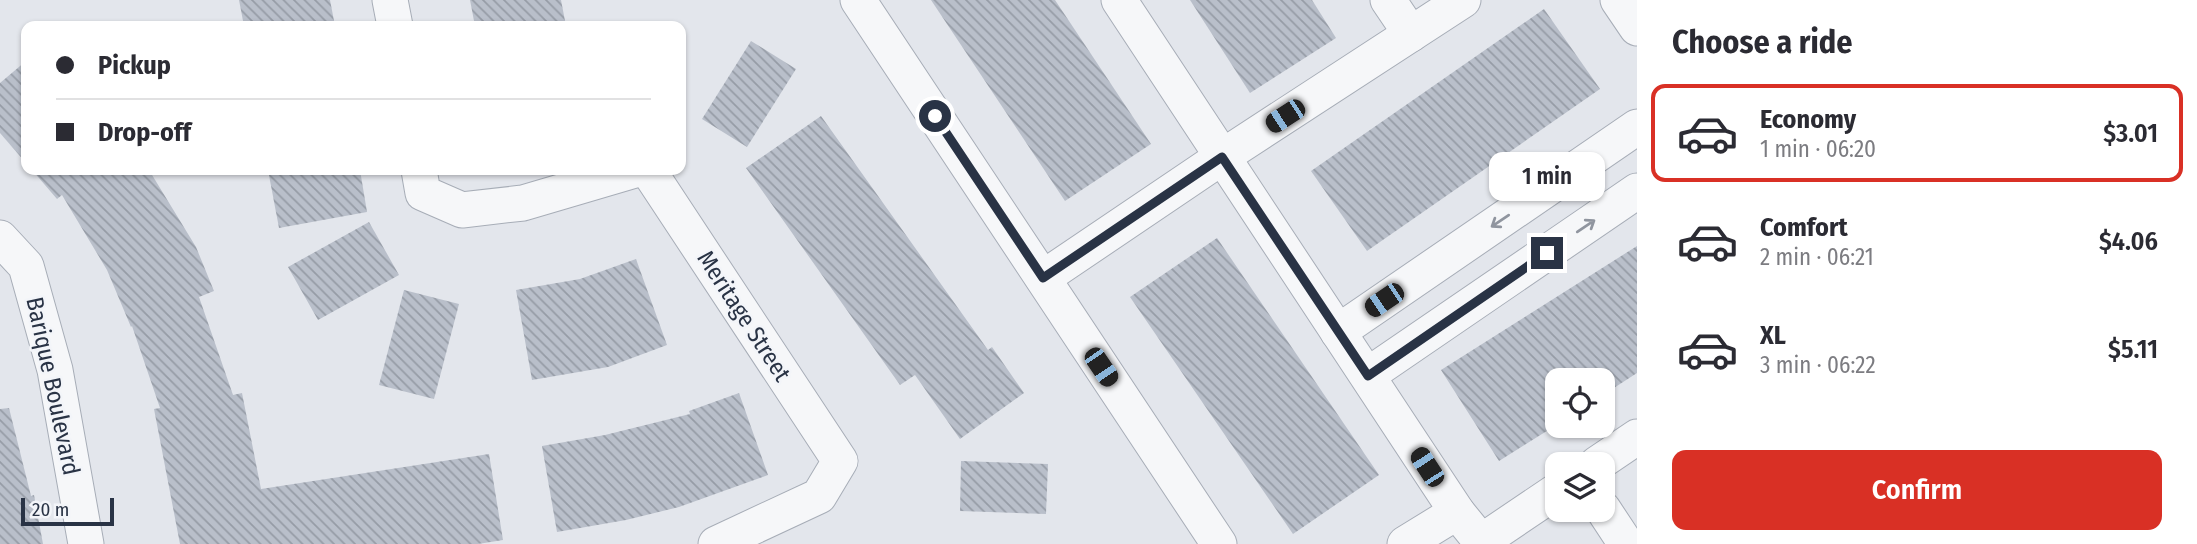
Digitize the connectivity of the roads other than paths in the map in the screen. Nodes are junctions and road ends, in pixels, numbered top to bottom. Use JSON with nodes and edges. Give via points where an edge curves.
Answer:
{"nodes":[{"id":1,"x":390,"y":0,"type":"edge"},
{"id":2,"x":858,"y":0,"type":"edge"},
{"id":3,"x":1119,"y":0,"type":"edge"},
{"id":4,"x":1388,"y":0,"type":"edge"},
{"id":5,"x":1463,"y":0,"type":"edge"},
{"id":6,"x":1618,"y":0,"type":"edge"},
{"id":7,"x":394,"y":21,"type":"edge"},
{"id":8,"x":1637,"y":28,"type":"edge"},
{"id":9,"x":1411,"y":34,"type":"junction"},
{"id":10,"x":1637,"y":128,"type":"edge"},
{"id":11,"x":1222,"y":157,"type":"junction"},
{"id":12,"x":618,"y":175,"type":"edge"},
{"id":13,"x":651,"y":175,"type":"edge"},
{"id":14,"x":421,"y":182,"type":"edge"},
{"id":15,"x":1637,"y":191,"type":"edge"},
{"id":16,"x":0,"y":238,"type":"edge"},
{"id":17,"x":1043,"y":278,"type":"junction"},
{"id":18,"x":1338,"y":332,"type":"junction"},
{"id":19,"x":1368,"y":376,"type":"junction"},
{"id":20,"x":1637,"y":437,"type":"edge"},
{"id":21,"x":1615,"y":452,"type":"edge"},
{"id":22,"x":1545,"y":500,"type":"edge"},
{"id":23,"x":1457,"y":512,"type":"junction"},
{"id":24,"x":1612,"y":522,"type":"edge"},
{"id":25,"x":1482,"y":543,"type":"edge"},
{"id":26,"x":86,"y":544,"type":"edge"},
{"id":27,"x":716,"y":544,"type":"edge"},
{"id":28,"x":1219,"y":544,"type":"edge"},
{"id":29,"x":1405,"y":544,"type":"edge"},
{"id":30,"x":1626,"y":544,"type":"edge"}],
"edges":[{"from":1,"to":7,"type":"street"},
{"from":2,"to":17,"type":"street"},
{"from":3,"to":11,"type":"street"},
{"from":4,"to":9,"type":"street"},
{"from":5,"to":9,"type":"street"},
{"from":6,"to":8,"type":"street"},
{"from":9,"to":11,"type":"street"},
{"from":10,"to":18,"type":"street","one_way":true},
{"from":11,"to":17,"type":"street"},
{"from":11,"to":18,"type":"street"},
{"from":12,"to":14,"type":"street","via":[[523,203],[462,210]]},
{"from":13,"to":27,"type":"street","name":"Meritage Street","via":[[840,461],[819,495]]},
{"from":19,"to":15,"type":"street","one_way":true},
{"from":16,"to":26,"type":"street","name":"Barique Boulevard","via":[[26,266],[55,370]]},
{"from":17,"to":28,"type":"street"},
{"from":18,"to":19,"type":"street"},
{"from":19,"to":23,"type":"street"},
{"from":20,"to":21,"type":"street"},
{"from":22,"to":25,"type":"street"},
{"from":23,"to":25,"type":"street"},
{"from":23,"to":29,"type":"street"},
{"from":24,"to":30,"type":"street"}]}
